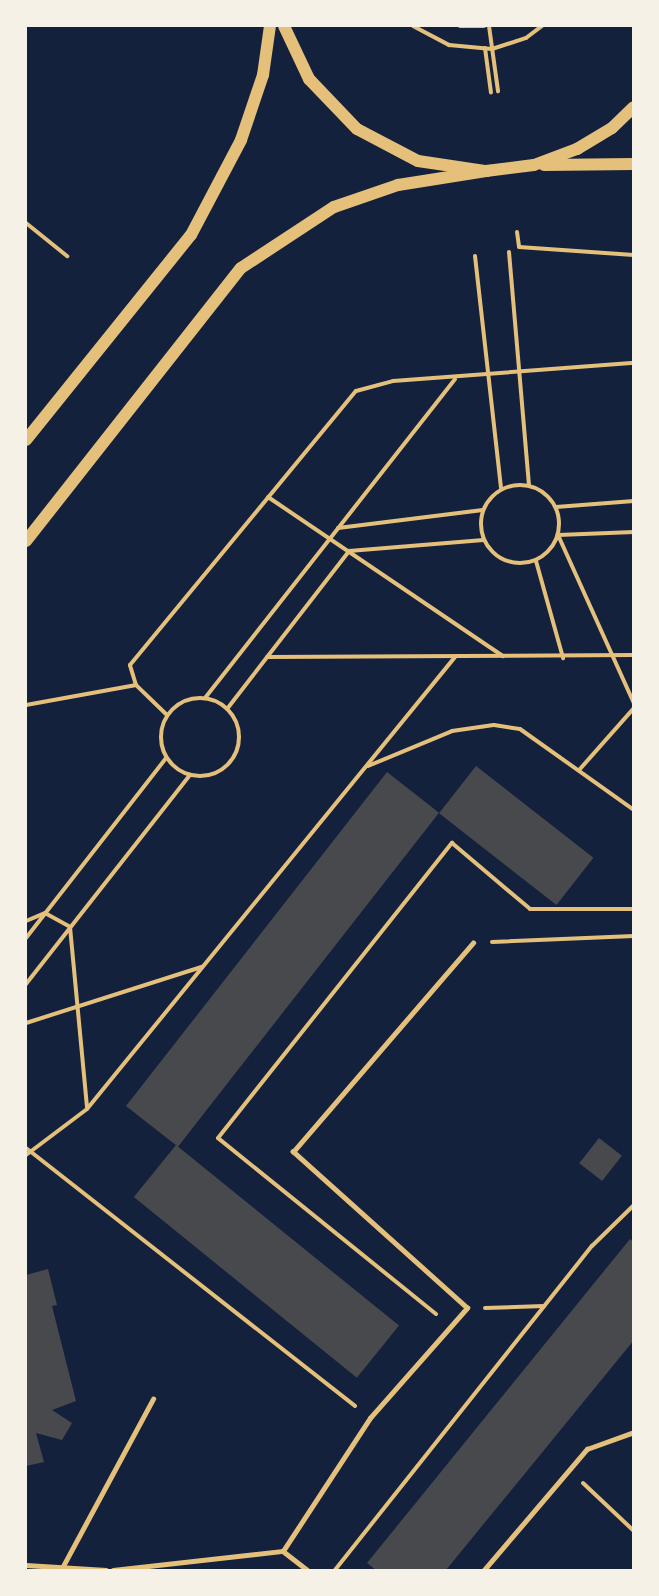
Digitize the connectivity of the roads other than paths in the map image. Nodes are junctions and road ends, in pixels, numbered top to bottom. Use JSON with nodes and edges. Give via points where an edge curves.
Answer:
{"nodes":[{"id":1,"x":270,"y":26,"type":"edge"},
{"id":2,"x":284,"y":26,"type":"edge"},
{"id":3,"x":633,"y":107,"type":"edge"},
{"id":4,"x":633,"y":164,"type":"edge"},
{"id":5,"x":534,"y":165,"type":"junction"},
{"id":6,"x":486,"y":171,"type":"junction"},
{"id":7,"x":26,"y":441,"type":"edge"},
{"id":8,"x":26,"y":541,"type":"edge"},
{"id":9,"x":473,"y":943,"type":"road end"},
{"id":10,"x":153,"y":1399,"type":"dead end"},
{"id":11,"x":633,"y":1432,"type":"edge"},
{"id":12,"x":283,"y":1551,"type":"junction"},
{"id":13,"x":26,"y":1565,"type":"edge"},
{"id":14,"x":62,"y":1568,"type":"junction"},
{"id":15,"x":106,"y":1570,"type":"edge"},
{"id":16,"x":113,"y":1570,"type":"edge"},
{"id":17,"x":307,"y":1570,"type":"edge"},
{"id":18,"x":484,"y":1570,"type":"edge"}],
"edges":[{"from":1,"to":7,"type":"main road","via":[[263,75],[241,140],[191,235]]},
{"from":2,"to":6,"type":"main road","via":[[309,79],[357,129],[418,161]]},
{"from":3,"to":5,"type":"main road","via":[[612,128],[577,149]]},
{"from":4,"to":5,"type":"main road"},
{"from":5,"to":6,"type":"main road"},
{"from":6,"to":8,"type":"main road","via":[[398,185],[334,207],[241,268]]},
{"from":9,"to":12,"type":"lane","via":[[293,1152],[467,1308],[370,1418]]},
{"from":10,"to":14,"type":"lane"},
{"from":11,"to":18,"type":"lane","via":[[587,1449]]},
{"from":12,"to":16,"type":"lane"},
{"from":12,"to":17,"type":"lane"},
{"from":13,"to":14,"type":"lane"},
{"from":14,"to":15,"type":"lane"}]}
